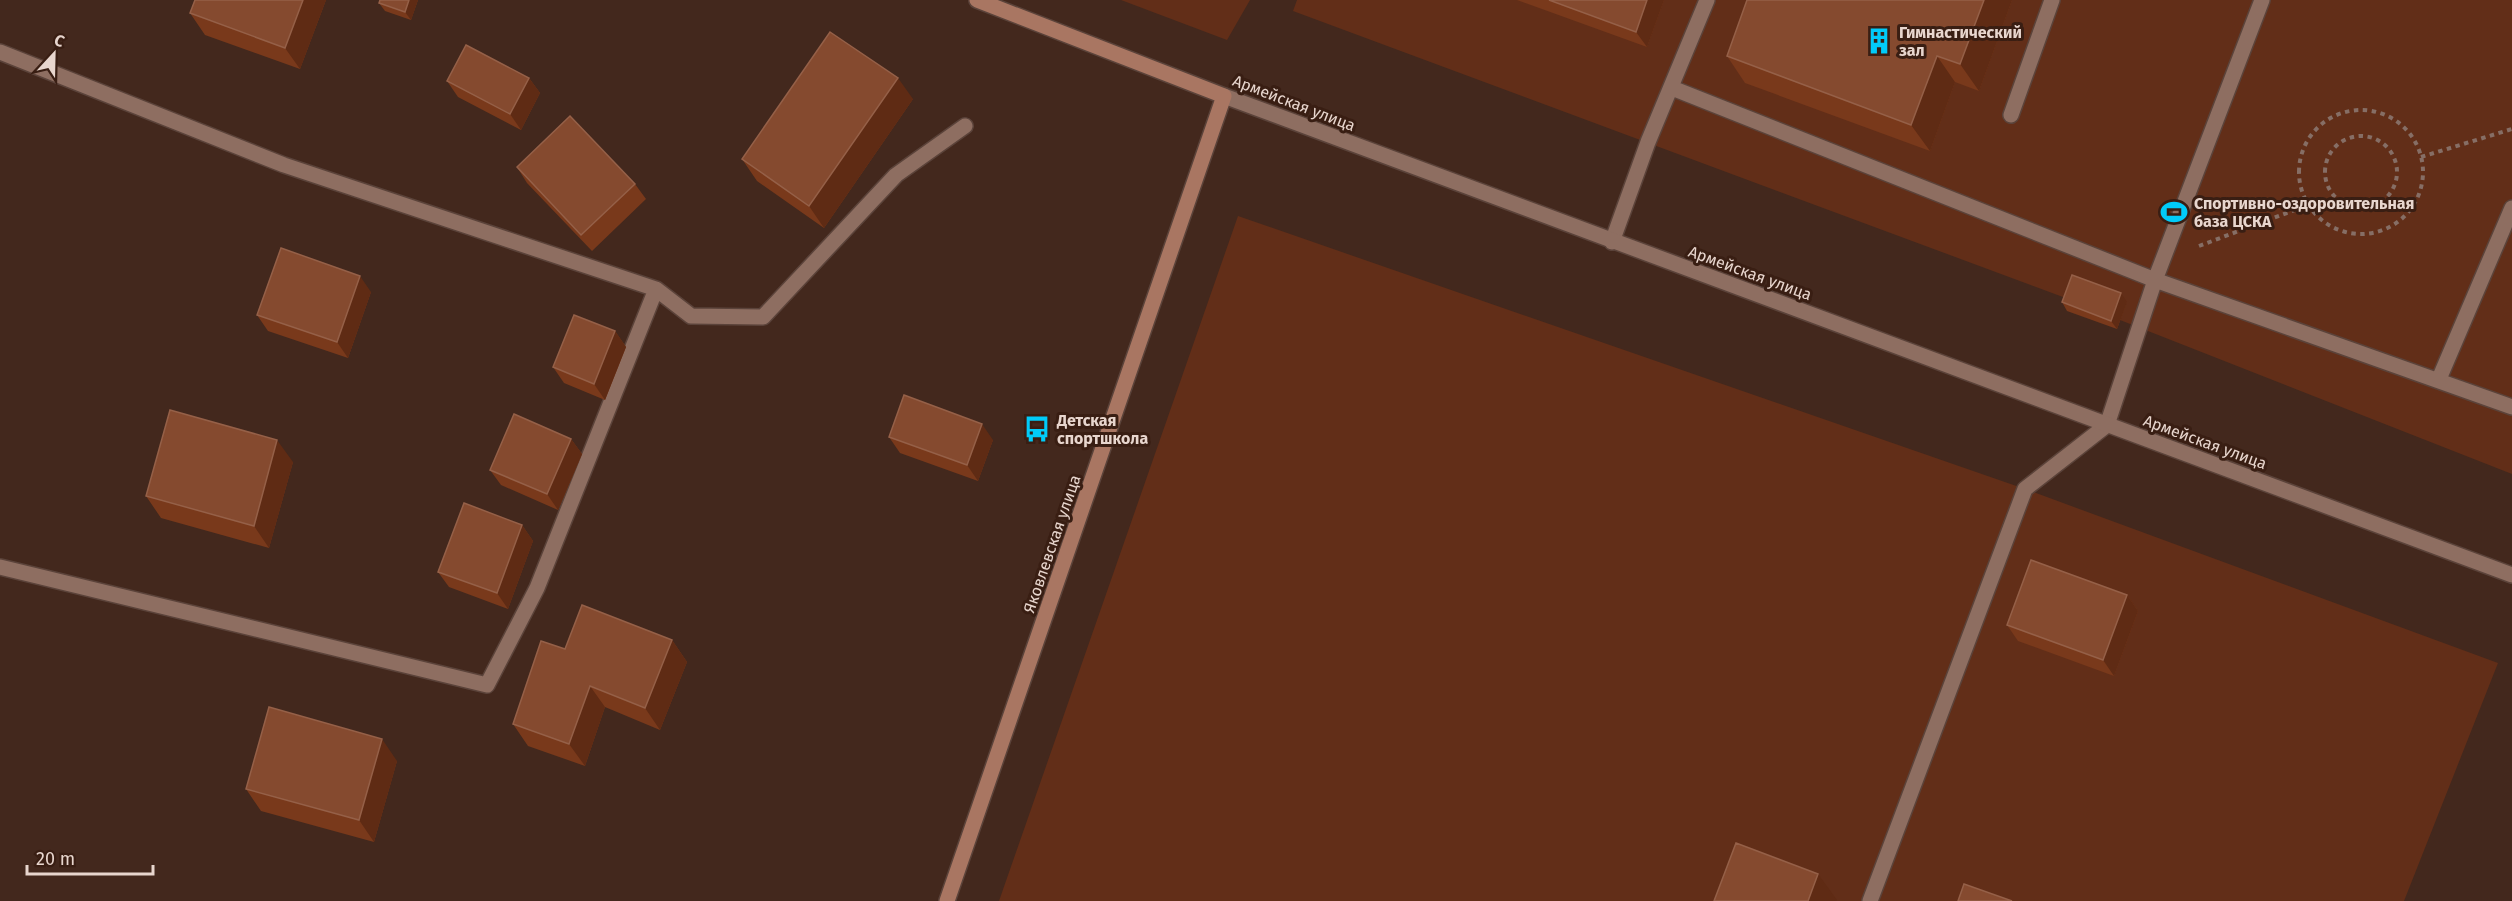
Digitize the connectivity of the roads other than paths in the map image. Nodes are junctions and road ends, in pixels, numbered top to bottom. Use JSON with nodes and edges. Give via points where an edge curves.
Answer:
{"nodes":[{"id":1,"x":977,"y":0,"type":"edge"},
{"id":2,"x":1707,"y":0,"type":"edge"},
{"id":3,"x":2052,"y":0,"type":"edge"},
{"id":4,"x":2262,"y":0,"type":"edge"},
{"id":5,"x":0,"y":52,"type":"edge"},
{"id":6,"x":1672,"y":88,"type":"junction"},
{"id":7,"x":1224,"y":96,"type":"junction"},
{"id":8,"x":2011,"y":115,"type":"dead end"},
{"id":9,"x":965,"y":126,"type":"dead end"},
{"id":10,"x":2512,"y":208,"type":"edge"},
{"id":11,"x":1612,"y":242,"type":"junction"},
{"id":12,"x":2155,"y":280,"type":"junction"},
{"id":13,"x":656,"y":289,"type":"junction"},
{"id":14,"x":2439,"y":380,"type":"junction"},
{"id":15,"x":2512,"y":407,"type":"edge"},
{"id":16,"x":2107,"y":424,"type":"junction"},
{"id":17,"x":0,"y":567,"type":"edge"},
{"id":18,"x":2512,"y":575,"type":"edge"},
{"id":19,"x":947,"y":901,"type":"edge"},
{"id":20,"x":1870,"y":901,"type":"edge"}],
"edges":[{"from":1,"to":7,"type":"street","name":"Армейская улица"},
{"from":2,"to":6,"type":"street"},
{"from":3,"to":8,"type":"street"},
{"from":4,"to":12,"type":"street"},
{"from":5,"to":13,"type":"street","via":[[284,165]]},
{"from":6,"to":11,"type":"street"},
{"from":6,"to":12,"type":"street"},
{"from":7,"to":11,"type":"street","name":"Армейская улица"},
{"from":7,"to":19,"type":"street","name":"Яковлевская улица"},
{"from":9,"to":13,"type":"street","via":[[896,174],[763,317],[691,316]]},
{"from":10,"to":14,"type":"street"},
{"from":11,"to":16,"type":"street","name":"Армейская улица"},
{"from":12,"to":14,"type":"street"},
{"from":12,"to":16,"type":"street"},
{"from":13,"to":17,"type":"street","via":[[537,588],[487,685]]},
{"from":14,"to":15,"type":"street"},
{"from":16,"to":18,"type":"street","name":"Армейская улица"},
{"from":16,"to":20,"type":"street","via":[[2025,489]]}]}
